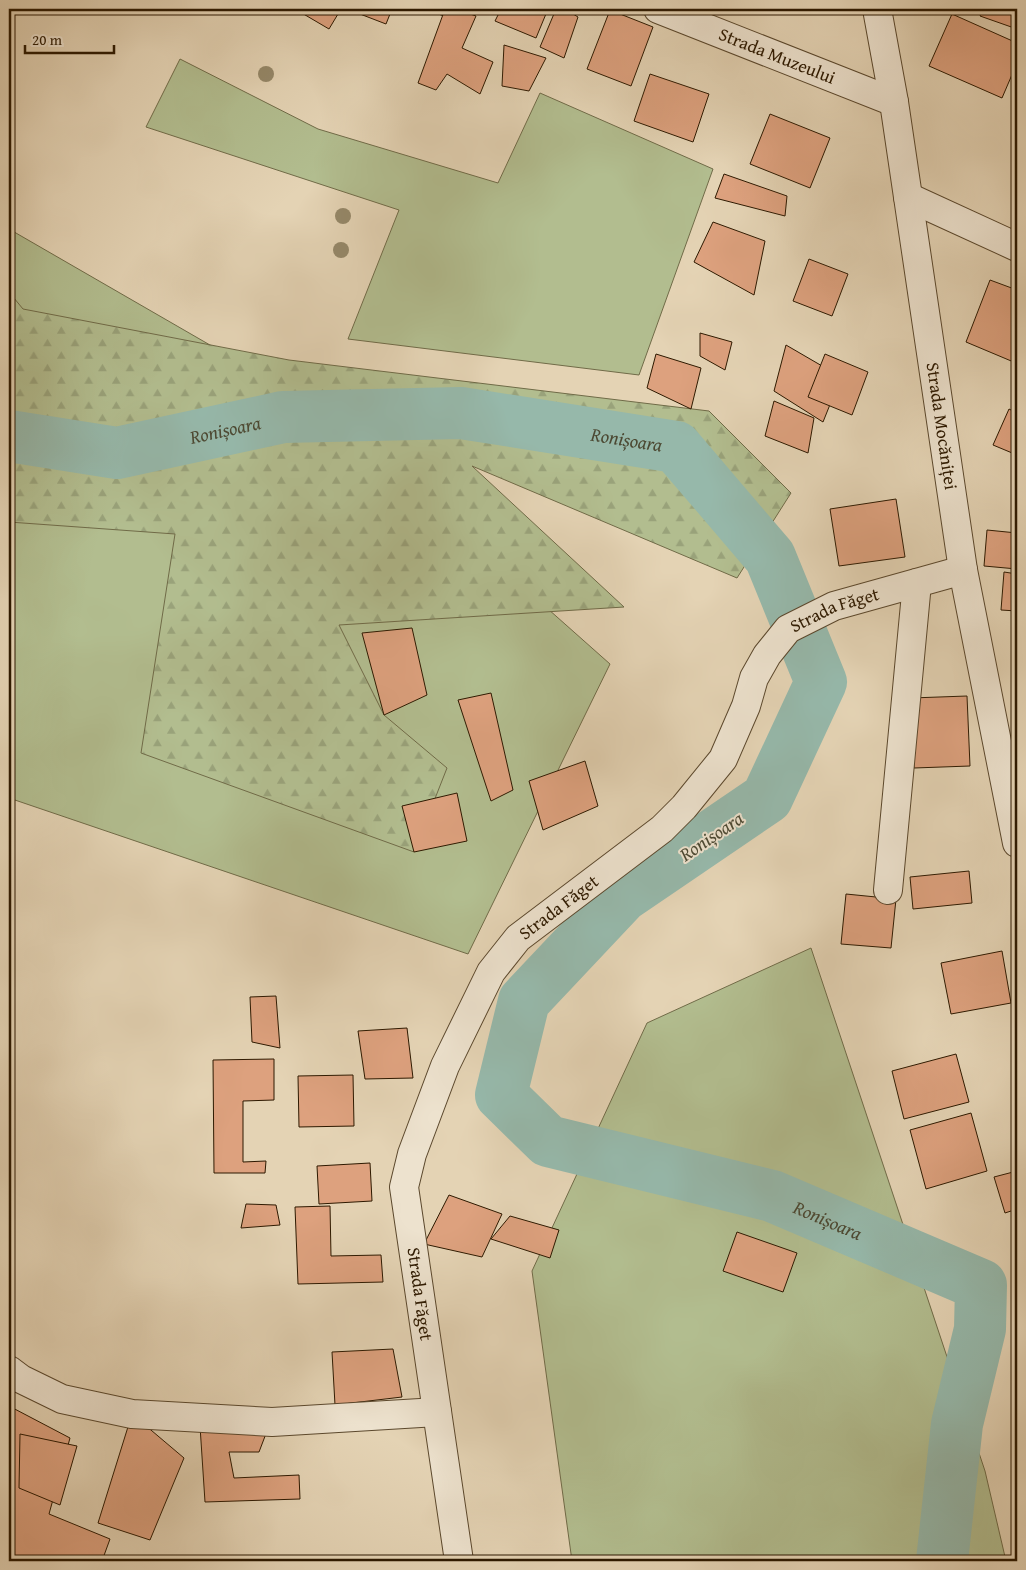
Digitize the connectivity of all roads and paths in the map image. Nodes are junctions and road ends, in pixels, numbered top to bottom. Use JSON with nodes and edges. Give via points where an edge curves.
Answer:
{"nodes":[{"id":1,"x":658,"y":9,"type":"edge"},
{"id":2,"x":877,"y":9,"type":"edge"},
{"id":3,"x":894,"y":102,"type":"junction"},
{"id":4,"x":908,"y":197,"type":"junction"},
{"id":5,"x":1017,"y":247,"type":"edge"},
{"id":6,"x":963,"y":570,"type":"junction"},
{"id":7,"x":917,"y":583,"type":"junction"},
{"id":8,"x":1017,"y":843,"type":"edge"},
{"id":9,"x":888,"y":890,"type":"dead end"},
{"id":10,"x":9,"y":1370,"type":"edge"},
{"id":11,"x":437,"y":1412,"type":"junction"},
{"id":12,"x":459,"y":1561,"type":"edge"}],
"edges":[{"from":1,"to":3,"type":"street","name":"Strada Muzeului"},
{"from":2,"to":3,"type":"street","name":"Strada Mocăniței"},
{"from":3,"to":4,"type":"street","name":"Strada Mocăniței"},
{"from":4,"to":5,"type":"street"},
{"from":4,"to":6,"type":"street","name":"Strada Mocăniței"},
{"from":6,"to":7,"type":"street","name":"Strada Făget"},
{"from":6,"to":8,"type":"street","name":"Strada Mocăniței"},
{"from":7,"to":9,"type":"street"},
{"from":7,"to":11,"type":"street","name":"Strada Făget","via":[[834,606],[788,629],[754,678],[746,706],[723,759],[684,807],[662,830],[518,938],[491,972],[445,1066],[412,1154],[404,1187]]},
{"from":10,"to":11,"type":"street","via":[[62,1399],[132,1414],[272,1422]]},
{"from":11,"to":12,"type":"street","name":"Strada Făget"}]}
